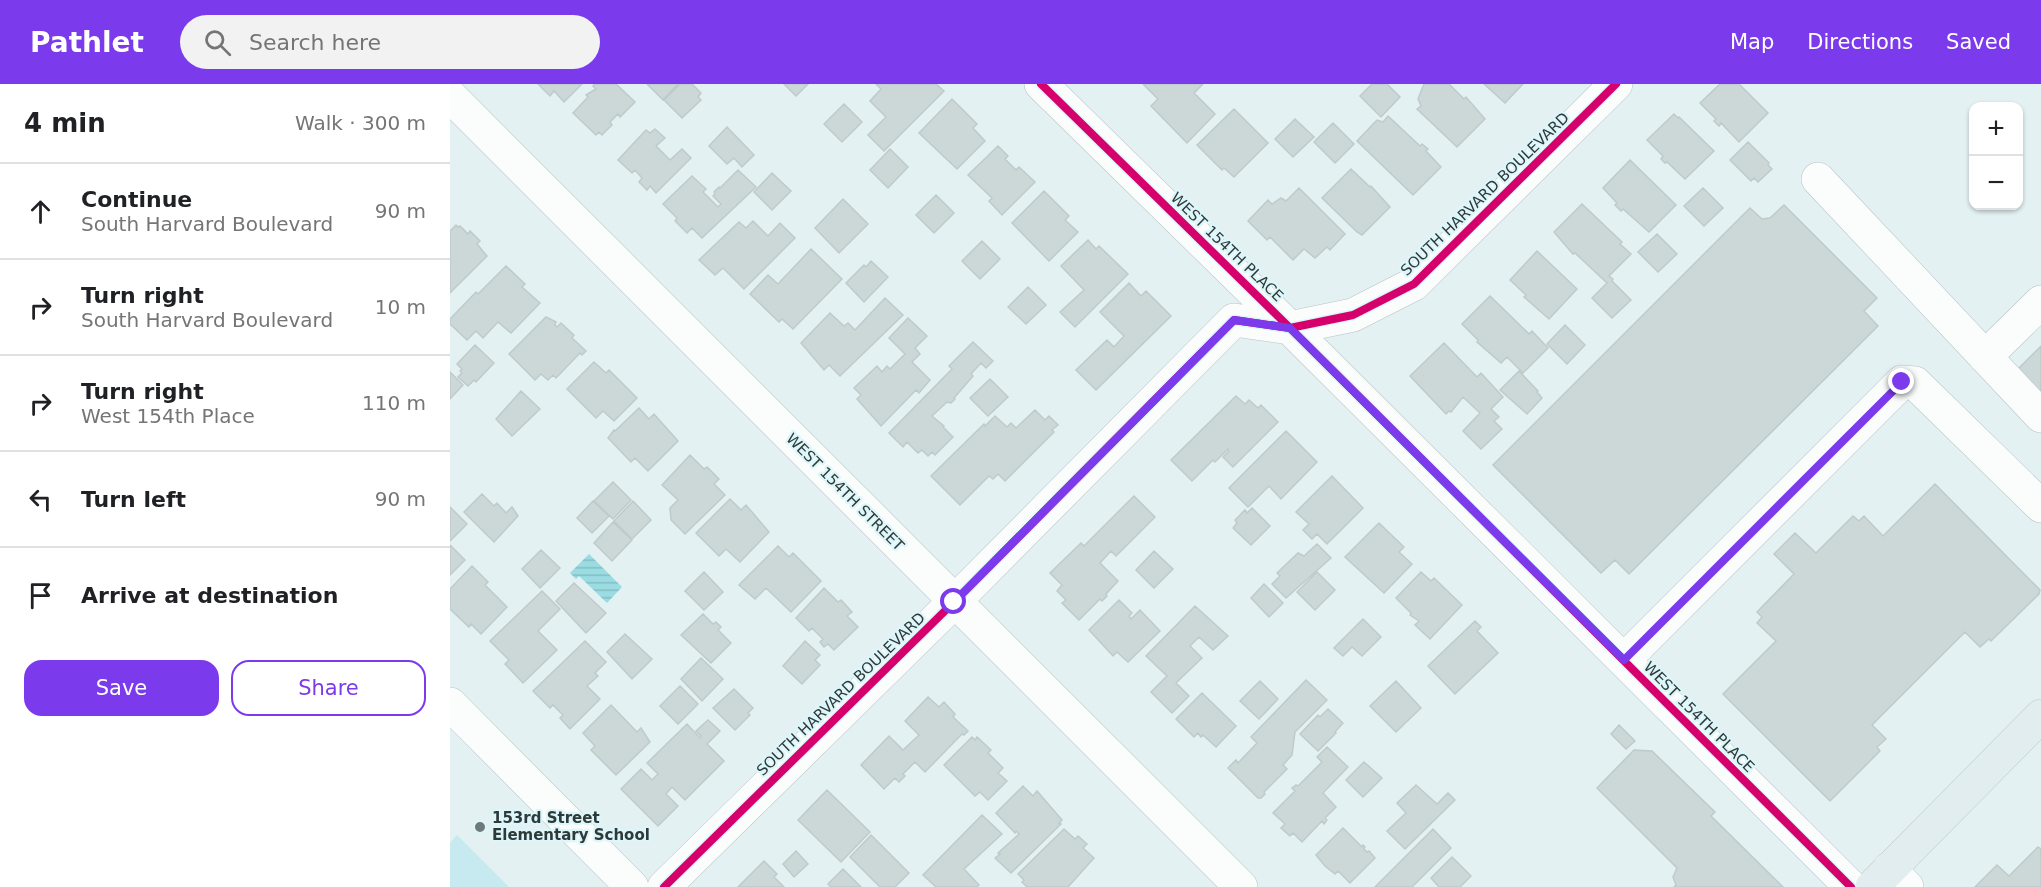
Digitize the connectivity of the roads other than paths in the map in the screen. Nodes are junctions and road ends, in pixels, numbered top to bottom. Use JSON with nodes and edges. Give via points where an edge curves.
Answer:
{"nodes":[{"id":1,"x":1041,"y":84,"type":"edge"},
{"id":2,"x":1616,"y":84,"type":"edge"},
{"id":3,"x":450,"y":96,"type":"edge"},
{"id":4,"x":1818,"y":179,"type":"dead end"},
{"id":5,"x":2041,"y":302,"type":"edge"},
{"id":6,"x":1290,"y":328,"type":"junction"},
{"id":7,"x":1985,"y":357,"type":"junction"},
{"id":8,"x":2041,"y":416,"type":"edge"},
{"id":9,"x":2041,"y":506,"type":"edge"},
{"id":10,"x":954,"y":602,"type":"junction"},
{"id":11,"x":1624,"y":660,"type":"junction"},
{"id":12,"x":450,"y":704,"type":"edge"},
{"id":13,"x":2041,"y":716,"type":"edge"},
{"id":14,"x":1889,"y":881,"type":"edge"},
{"id":15,"x":632,"y":887,"type":"edge"},
{"id":16,"x":664,"y":887,"type":"edge"},
{"id":17,"x":1241,"y":887,"type":"edge"},
{"id":18,"x":1851,"y":887,"type":"edge"}],
"edges":[{"from":1,"to":6,"type":"street","name":"WEST 154TH PLACE"},
{"from":2,"to":6,"type":"street","name":"SOUTH HARVARD BOULEVARD","via":[[1414,284],[1353,315]]},
{"from":3,"to":10,"type":"street","name":"WEST 154TH STREET"},
{"from":4,"to":7,"type":"street"},
{"from":5,"to":7,"type":"street"},
{"from":6,"to":10,"type":"street","name":"SOUTH HARVARD BOULEVARD","via":[[1234,320]]},
{"from":6,"to":11,"type":"street","name":"WEST 154TH PLACE"},
{"from":7,"to":8,"type":"street"},
{"from":9,"to":11,"type":"street","via":[[1916,383],[1902,382]]},
{"from":10,"to":16,"type":"street","name":"SOUTH HARVARD BOULEVARD"},
{"from":10,"to":17,"type":"street","name":"WEST 154TH STREET"},
{"from":11,"to":18,"type":"street","name":"WEST 154TH PLACE"},
{"from":12,"to":15,"type":"street"},
{"from":13,"to":14,"type":"main road"}]}
